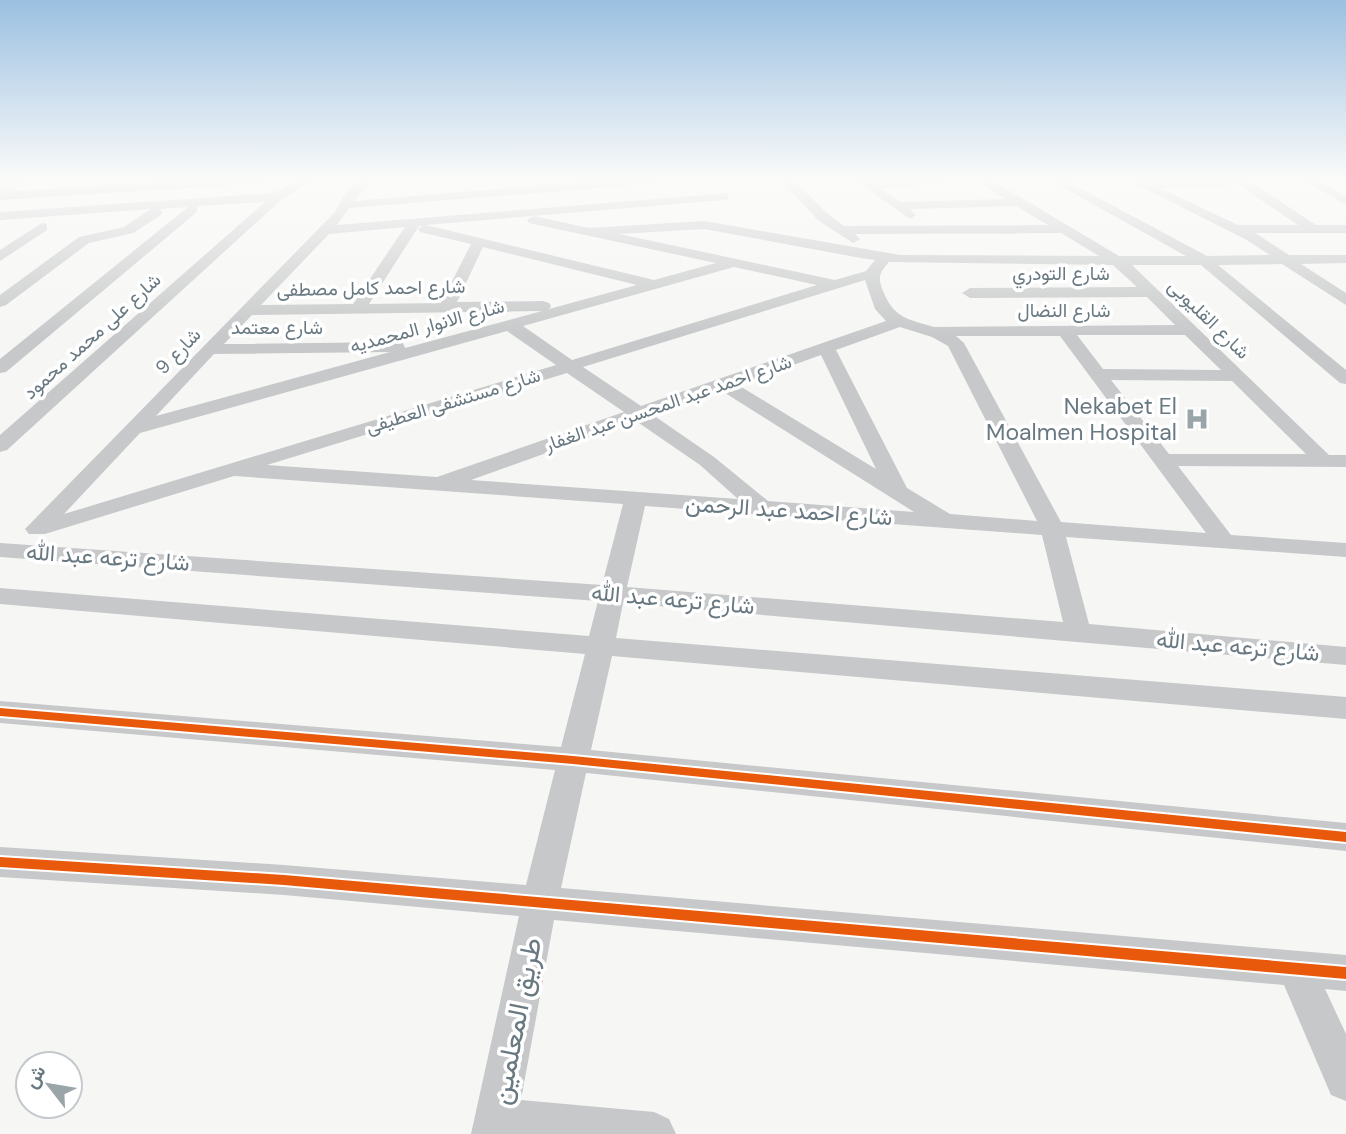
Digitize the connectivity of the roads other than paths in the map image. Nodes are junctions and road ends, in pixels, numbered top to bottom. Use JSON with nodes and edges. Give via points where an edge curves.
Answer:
{"nodes":[{"id":1,"x":35,"y":232,"type":"edge"},
{"id":2,"x":120,"y":232,"type":"edge"},
{"id":3,"x":165,"y":232,"type":"edge"},
{"id":4,"x":239,"y":232,"type":"edge"},
{"id":5,"x":322,"y":232,"type":"edge"},
{"id":6,"x":408,"y":232,"type":"edge"},
{"id":7,"x":440,"y":232,"type":"edge"},
{"id":8,"x":584,"y":232,"type":"edge"},
{"id":9,"x":692,"y":232,"type":"edge"},
{"id":10,"x":746,"y":232,"type":"edge"},
{"id":11,"x":843,"y":232,"type":"edge"},
{"id":12,"x":1070,"y":232,"type":"edge"},
{"id":13,"x":1152,"y":232,"type":"edge"},
{"id":14,"x":1242,"y":232,"type":"edge"},
{"id":15,"x":752,"y":233,"type":"joint"},
{"id":16,"x":621,"y":239,"type":"junction"},
{"id":17,"x":479,"y":242,"type":"junction"},
{"id":18,"x":663,"y":248,"type":"junction"},
{"id":19,"x":0,"y":257,"type":"edge"},
{"id":20,"x":1287,"y":259,"type":"junction"},
{"id":21,"x":1346,"y":259,"type":"edge"},
{"id":22,"x":1116,"y":260,"type":"junction"},
{"id":23,"x":1204,"y":260,"type":"junction"},
{"id":24,"x":733,"y":263,"type":"junction"},
{"id":25,"x":879,"y":263,"type":"junction"},
{"id":26,"x":573,"y":265,"type":"junction"},
{"id":27,"x":959,"y":276,"type":"junction"},
{"id":28,"x":656,"y":285,"type":"junction"},
{"id":29,"x":835,"y":285,"type":"junction"},
{"id":30,"x":1152,"y":292,"type":"junction"},
{"id":31,"x":1342,"y":294,"type":"edge"},
{"id":32,"x":0,"y":302,"type":"edge"},
{"id":33,"x":580,"y":306,"type":"junction"},
{"id":34,"x":446,"y":308,"type":"junction"},
{"id":35,"x":358,"y":309,"type":"junction"},
{"id":36,"x":247,"y":310,"type":"junction"},
{"id":37,"x":982,"y":311,"type":"dead end"},
{"id":38,"x":901,"y":321,"type":"junction"},
{"id":39,"x":510,"y":325,"type":"junction"},
{"id":40,"x":1191,"y":330,"type":"junction"},
{"id":41,"x":936,"y":331,"type":"junction"},
{"id":42,"x":1065,"y":331,"type":"junction"},
{"id":43,"x":429,"y":347,"type":"junction"},
{"id":44,"x":826,"y":348,"type":"junction"},
{"id":45,"x":209,"y":349,"type":"junction"},
{"id":46,"x":569,"y":366,"type":"junction"},
{"id":47,"x":0,"y":368,"type":"edge"},
{"id":48,"x":1098,"y":374,"type":"junction"},
{"id":49,"x":1238,"y":376,"type":"junction"},
{"id":50,"x":1346,"y":379,"type":"edge"},
{"id":51,"x":724,"y":383,"type":"junction"},
{"id":52,"x":639,"y":414,"type":"junction"},
{"id":53,"x":132,"y":429,"type":"junction"},
{"id":54,"x":0,"y":446,"type":"edge"},
{"id":55,"x":1163,"y":460,"type":"junction"},
{"id":56,"x":1324,"y":461,"type":"junction"},
{"id":57,"x":1346,"y":461,"type":"edge"},
{"id":58,"x":232,"y":469,"type":"junction"},
{"id":59,"x":435,"y":486,"type":"junction"},
{"id":60,"x":897,"y":491,"type":"junction"},
{"id":61,"x":635,"y":499,"type":"junction"},
{"id":62,"x":761,"y":507,"type":"junction"},
{"id":63,"x":944,"y":522,"type":"junction"},
{"id":64,"x":37,"y":529,"type":"junction"},
{"id":65,"x":1052,"y":529,"type":"junction"},
{"id":66,"x":1223,"y":540,"type":"junction"},
{"id":67,"x":8,"y":550,"type":"edge"},
{"id":68,"x":1346,"y":550,"type":"edge"},
{"id":69,"x":613,"y":594,"type":"junction"},
{"id":70,"x":0,"y":596,"type":"edge"},
{"id":71,"x":1078,"y":631,"type":"junction"},
{"id":72,"x":600,"y":646,"type":"junction"},
{"id":73,"x":1346,"y":656,"type":"edge"},
{"id":74,"x":1346,"y":708,"type":"edge"},
{"id":75,"x":0,"y":712,"type":"edge"},
{"id":76,"x":573,"y":760,"type":"junction"},
{"id":77,"x":1346,"y":837,"type":"edge"},
{"id":78,"x":0,"y":862,"type":"edge"},
{"id":79,"x":540,"y":902,"type":"junction"},
{"id":80,"x":1296,"y":969,"type":"junction"},
{"id":81,"x":1346,"y":973,"type":"edge"},
{"id":82,"x":1346,"y":1080,"type":"edge"},
{"id":83,"x":494,"y":1127,"type":"edge"},
{"id":84,"x":654,"y":1134,"type":"edge"}],
"edges":[{"from":1,"to":19,"type":"street"},
{"from":2,"to":32,"type":"street","via":[[84,240]]},
{"from":3,"to":47,"type":"street"},
{"from":4,"to":54,"type":"street","name":"شارع على محمد محمود"},
{"from":5,"to":36,"type":"street","name":"شارع 9"},
{"from":6,"to":35,"type":"street"},
{"from":7,"to":17,"type":"street"},
{"from":8,"to":16,"type":"street"},
{"from":9,"to":18,"type":"street"},
{"from":10,"to":15,"type":"street"},
{"from":11,"to":25,"type":"street"},
{"from":12,"to":22,"type":"street","name":"شارع القليوبى"},
{"from":13,"to":23,"type":"street"},
{"from":14,"to":20,"type":"street"},
{"from":15,"to":25,"type":"street"},
{"from":16,"to":18,"type":"street"},
{"from":16,"to":26,"type":"street"},
{"from":17,"to":26,"type":"street"},
{"from":17,"to":34,"type":"street"},
{"from":18,"to":24,"type":"street"},
{"from":20,"to":21,"type":"street"},
{"from":20,"to":23,"type":"street"},
{"from":20,"to":31,"type":"street"},
{"from":22,"to":23,"type":"street"},
{"from":22,"to":27,"type":"street"},
{"from":22,"to":30,"type":"street","name":"شارع القليوبى"},
{"from":23,"to":50,"type":"street"},
{"from":24,"to":28,"type":"street","name":"شارع الانوار المحمديه"},
{"from":24,"to":29,"type":"street"},
{"from":25,"to":27,"type":"street"},
{"from":25,"to":29,"type":"street","name":"شارع مستشفى العطيفى"},
{"from":25,"to":38,"type":"street","via":[[884,311]]},
{"from":26,"to":28,"type":"street"},
{"from":27,"to":30,"type":"street","name":"شارع التودري"},
{"from":27,"to":37,"type":"street"},
{"from":28,"to":33,"type":"street","name":"شارع الانوار المحمديه"},
{"from":29,"to":46,"type":"street","name":"شارع مستشفى العطيفى"},
{"from":30,"to":40,"type":"street","name":"شارع القليوبى"},
{"from":33,"to":34,"type":"street","name":"شارع احمد كامل مصطفى"},
{"from":33,"to":39,"type":"street","name":"شارع الانوار المحمديه"},
{"from":34,"to":35,"type":"street","name":"شارع احمد كامل مصطفى"},
{"from":35,"to":36,"type":"street","name":"شارع احمد كامل مصطفى"},
{"from":36,"to":45,"type":"street","name":"شارع 9"},
{"from":38,"to":41,"type":"street"},
{"from":38,"to":44,"type":"street","name":"شارع احمد عبد المحسن عبد الغفار"},
{"from":39,"to":43,"type":"street","name":"شارع الانوار المحمديه"},
{"from":39,"to":46,"type":"street"},
{"from":40,"to":42,"type":"street","name":"شارع النضال"},
{"from":40,"to":49,"type":"street","name":"شارع القليوبى"},
{"from":41,"to":42,"type":"street","name":"شارع النضال"},
{"from":41,"to":65,"type":"street","via":[[955,343]]},
{"from":42,"to":48,"type":"street"},
{"from":43,"to":45,"type":"street","name":"شارع معتمد"},
{"from":43,"to":53,"type":"street","name":"شارع الانوار المحمديه"},
{"from":44,"to":51,"type":"street","name":"شارع احمد عبد المحسن عبد الغفار"},
{"from":44,"to":60,"type":"street"},
{"from":45,"to":53,"type":"street","name":"شارع 9"},
{"from":46,"to":52,"type":"street"},
{"from":46,"to":58,"type":"street","name":"شارع مستشفى العطيفى"},
{"from":48,"to":49,"type":"street"},
{"from":48,"to":55,"type":"street"},
{"from":49,"to":56,"type":"street","name":"شارع القليوبى"},
{"from":51,"to":52,"type":"street","name":"شارع احمد عبد المحسن عبد الغفار"},
{"from":51,"to":60,"type":"street"},
{"from":52,"to":59,"type":"street","name":"شارع احمد عبد المحسن عبد الغفار"},
{"from":52,"to":62,"type":"street","via":[[707,461]]},
{"from":53,"to":64,"type":"street","name":"شارع 9"},
{"from":55,"to":56,"type":"street"},
{"from":55,"to":66,"type":"street"},
{"from":56,"to":57,"type":"street"},
{"from":58,"to":59,"type":"street","name":"شارع احمد عبد الرحمن"},
{"from":58,"to":64,"type":"street","name":"شارع مستشفى العطيفى"},
{"from":59,"to":61,"type":"street","name":"شارع احمد عبد الرحمن"},
{"from":60,"to":63,"type":"street"},
{"from":61,"to":62,"type":"street","name":"شارع احمد عبد الرحمن"},
{"from":61,"to":69,"type":"street","name":"طريق المعلمين"},
{"from":62,"to":63,"type":"street","name":"شارع احمد عبد الرحمن"},
{"from":63,"to":65,"type":"street","name":"شارع احمد عبد الرحمن"},
{"from":64,"to":67,"type":"street","name":"شارع 9"},
{"from":65,"to":66,"type":"street","name":"شارع احمد عبد الرحمن"},
{"from":65,"to":71,"type":"street"},
{"from":66,"to":68,"type":"street","name":"شارع احمد عبد الرحمن"},
{"from":67,"to":69,"type":"street","name":"شارع ترعه عبد الله"},
{"from":69,"to":71,"type":"street","name":"شارع ترعه عبد الله"},
{"from":69,"to":72,"type":"street","name":"طريق المعلمين"},
{"from":70,"to":72,"type":"street"},
{"from":71,"to":73,"type":"street","name":"شارع ترعه عبد الله"},
{"from":72,"to":74,"type":"street"},
{"from":72,"to":76,"type":"street","name":"طريق المعلمين"},
{"from":75,"to":76,"type":"street"},
{"from":76,"to":77,"type":"street"},
{"from":76,"to":79,"type":"street","name":"طريق المعلمين"},
{"from":78,"to":79,"type":"street"},
{"from":79,"to":80,"type":"street"},
{"from":79,"to":83,"type":"street","name":"طريق المعلمين"},
{"from":80,"to":81,"type":"street"},
{"from":80,"to":82,"type":"street"},
{"from":83,"to":84,"type":"street"}]}
